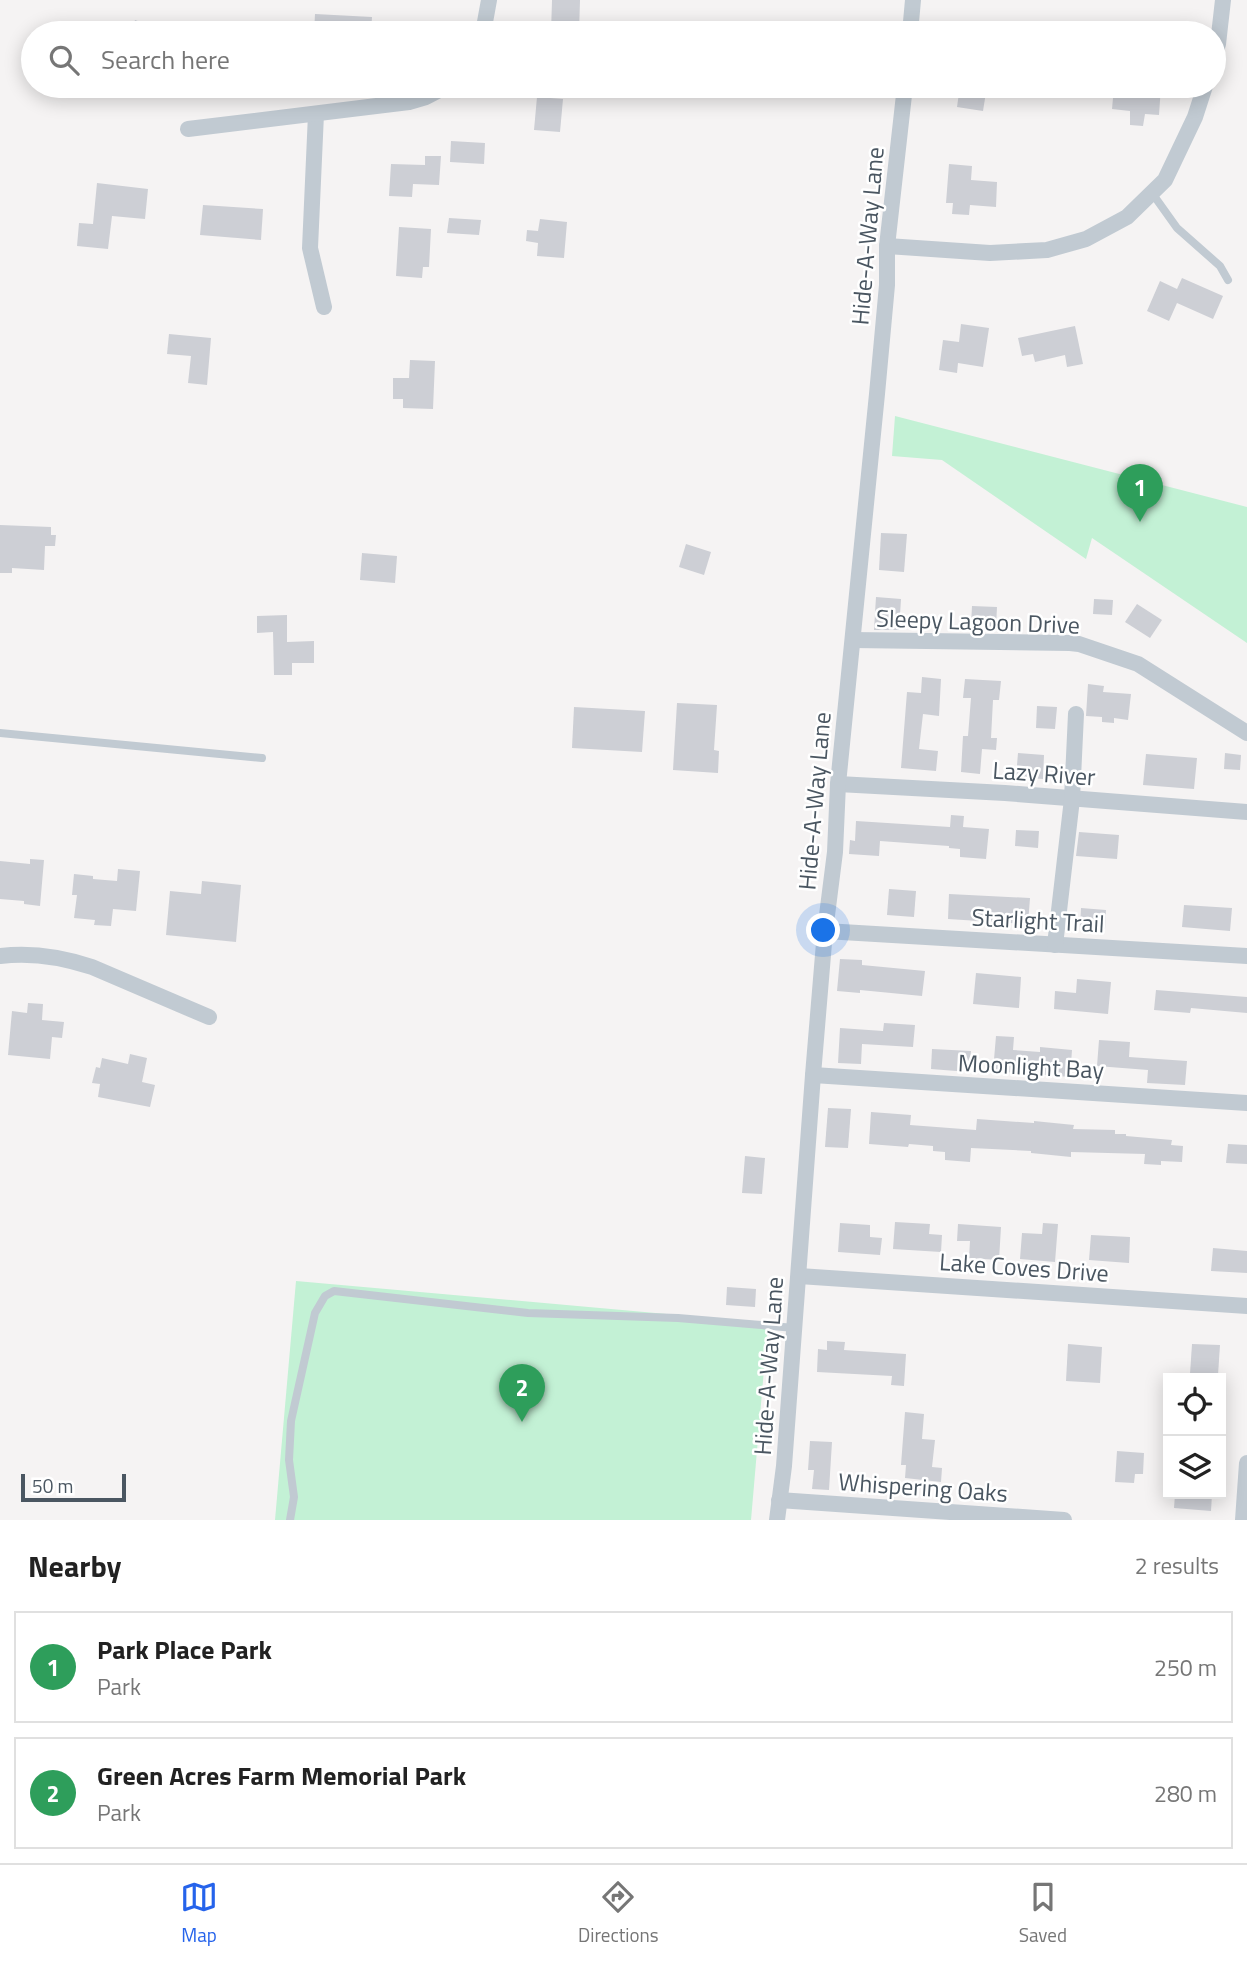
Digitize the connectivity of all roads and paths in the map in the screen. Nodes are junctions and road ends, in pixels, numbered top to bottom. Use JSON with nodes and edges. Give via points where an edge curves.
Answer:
{"nodes":[{"id":1,"x":489,"y":0,"type":"edge"},
{"id":2,"x":913,"y":0,"type":"edge"},
{"id":3,"x":1223,"y":0,"type":"edge"},
{"id":4,"x":485,"y":21,"type":"edge"},
{"id":5,"x":911,"y":21,"type":"edge"},
{"id":6,"x":1221,"y":21,"type":"edge"},
{"id":7,"x":423,"y":98,"type":"edge"},
{"id":8,"x":904,"y":98,"type":"edge"},
{"id":9,"x":1201,"y":98,"type":"edge"},
{"id":10,"x":317,"y":114,"type":"junction"},
{"id":11,"x":188,"y":129,"type":"dead end"},
{"id":12,"x":1152,"y":193,"type":"junction"},
{"id":13,"x":887,"y":246,"type":"junction"},
{"id":14,"x":1228,"y":279,"type":"dead end"},
{"id":15,"x":324,"y":307,"type":"dead end"},
{"id":16,"x":853,"y":640,"type":"junction"},
{"id":17,"x":1076,"y":714,"type":"dead end"},
{"id":18,"x":0,"y":733,"type":"edge"},
{"id":19,"x":1247,"y":733,"type":"edge"},
{"id":20,"x":262,"y":758,"type":"dead end"},
{"id":21,"x":838,"y":784,"type":"junction"},
{"id":22,"x":1072,"y":799,"type":"junction"},
{"id":23,"x":1247,"y":812,"type":"edge"},
{"id":24,"x":825,"y":931,"type":"junction"},
{"id":25,"x":1055,"y":945,"type":"junction"},
{"id":26,"x":0,"y":956,"type":"edge"},
{"id":27,"x":1247,"y":956,"type":"edge"},
{"id":28,"x":209,"y":1017,"type":"dead end"},
{"id":29,"x":813,"y":1075,"type":"junction"},
{"id":30,"x":1247,"y":1103,"type":"edge"},
{"id":31,"x":799,"y":1276,"type":"junction"},
{"id":32,"x":1247,"y":1306,"type":"edge"},
{"id":33,"x":794,"y":1328,"type":"junction"},
{"id":34,"x":1247,"y":1462,"type":"edge"},
{"id":35,"x":779,"y":1500,"type":"junction"},
{"id":36,"x":290,"y":1520,"type":"edge"},
{"id":37,"x":777,"y":1520,"type":"edge"},
{"id":38,"x":1064,"y":1520,"type":"edge"},
{"id":39,"x":1243,"y":1520,"type":"edge"}],
"edges":[{"from":1,"to":4,"type":"street"},
{"from":2,"to":5,"type":"street"},
{"from":3,"to":6,"type":"street"},
{"from":7,"to":10,"type":"street"},
{"from":8,"to":13,"type":"street","name":"Hide-A-Way Lane"},
{"from":9,"to":12,"type":"street","via":[[1165,180]]},
{"from":10,"to":11,"type":"street"},
{"from":10,"to":15,"type":"street","via":[[310,248]]},
{"from":12,"to":13,"type":"street","via":[[1127,217],[1086,239],[1046,250],[990,253]]},
{"from":12,"to":14,"type":"lane","via":[[1177,228],[1220,266]]},
{"from":13,"to":16,"type":"street","name":"Hide-A-Way Lane"},
{"from":16,"to":19,"type":"street","name":"Sleepy Lagoon Drive","via":[[1079,644],[1138,664]]},
{"from":16,"to":21,"type":"street","name":"Hide-A-Way Lane"},
{"from":17,"to":22,"type":"street"},
{"from":18,"to":20,"type":"lane"},
{"from":21,"to":22,"type":"street","name":"Lazy River"},
{"from":21,"to":24,"type":"street","name":"Hide-A-Way Lane"},
{"from":22,"to":23,"type":"street","name":"Lazy River"},
{"from":22,"to":25,"type":"street"},
{"from":24,"to":25,"type":"street","name":"Starlight Trail"},
{"from":24,"to":29,"type":"street","name":"Hide-A-Way Lane"},
{"from":25,"to":27,"type":"street","name":"Starlight Trail"},
{"from":26,"to":28,"type":"street","via":[[76,961]]},
{"from":29,"to":30,"type":"street","name":"Moonlight Bay"},
{"from":29,"to":31,"type":"street","name":"Hide-A-Way Lane"},
{"from":31,"to":32,"type":"street","name":"Lake Coves Drive"},
{"from":31,"to":33,"type":"street","name":"Hide-A-Way Lane"},
{"from":33,"to":35,"type":"street","name":"Hide-A-Way Lane"},
{"from":33,"to":36,"type":"lane","via":[[527,1313],[334,1291],[325,1296],[315,1313],[291,1421],[289,1461],[294,1497]]},
{"from":34,"to":39,"type":"street"},
{"from":35,"to":37,"type":"street","name":"Hide-A-Way Lane"},
{"from":35,"to":38,"type":"street","name":"Whispering Oaks"}]}
